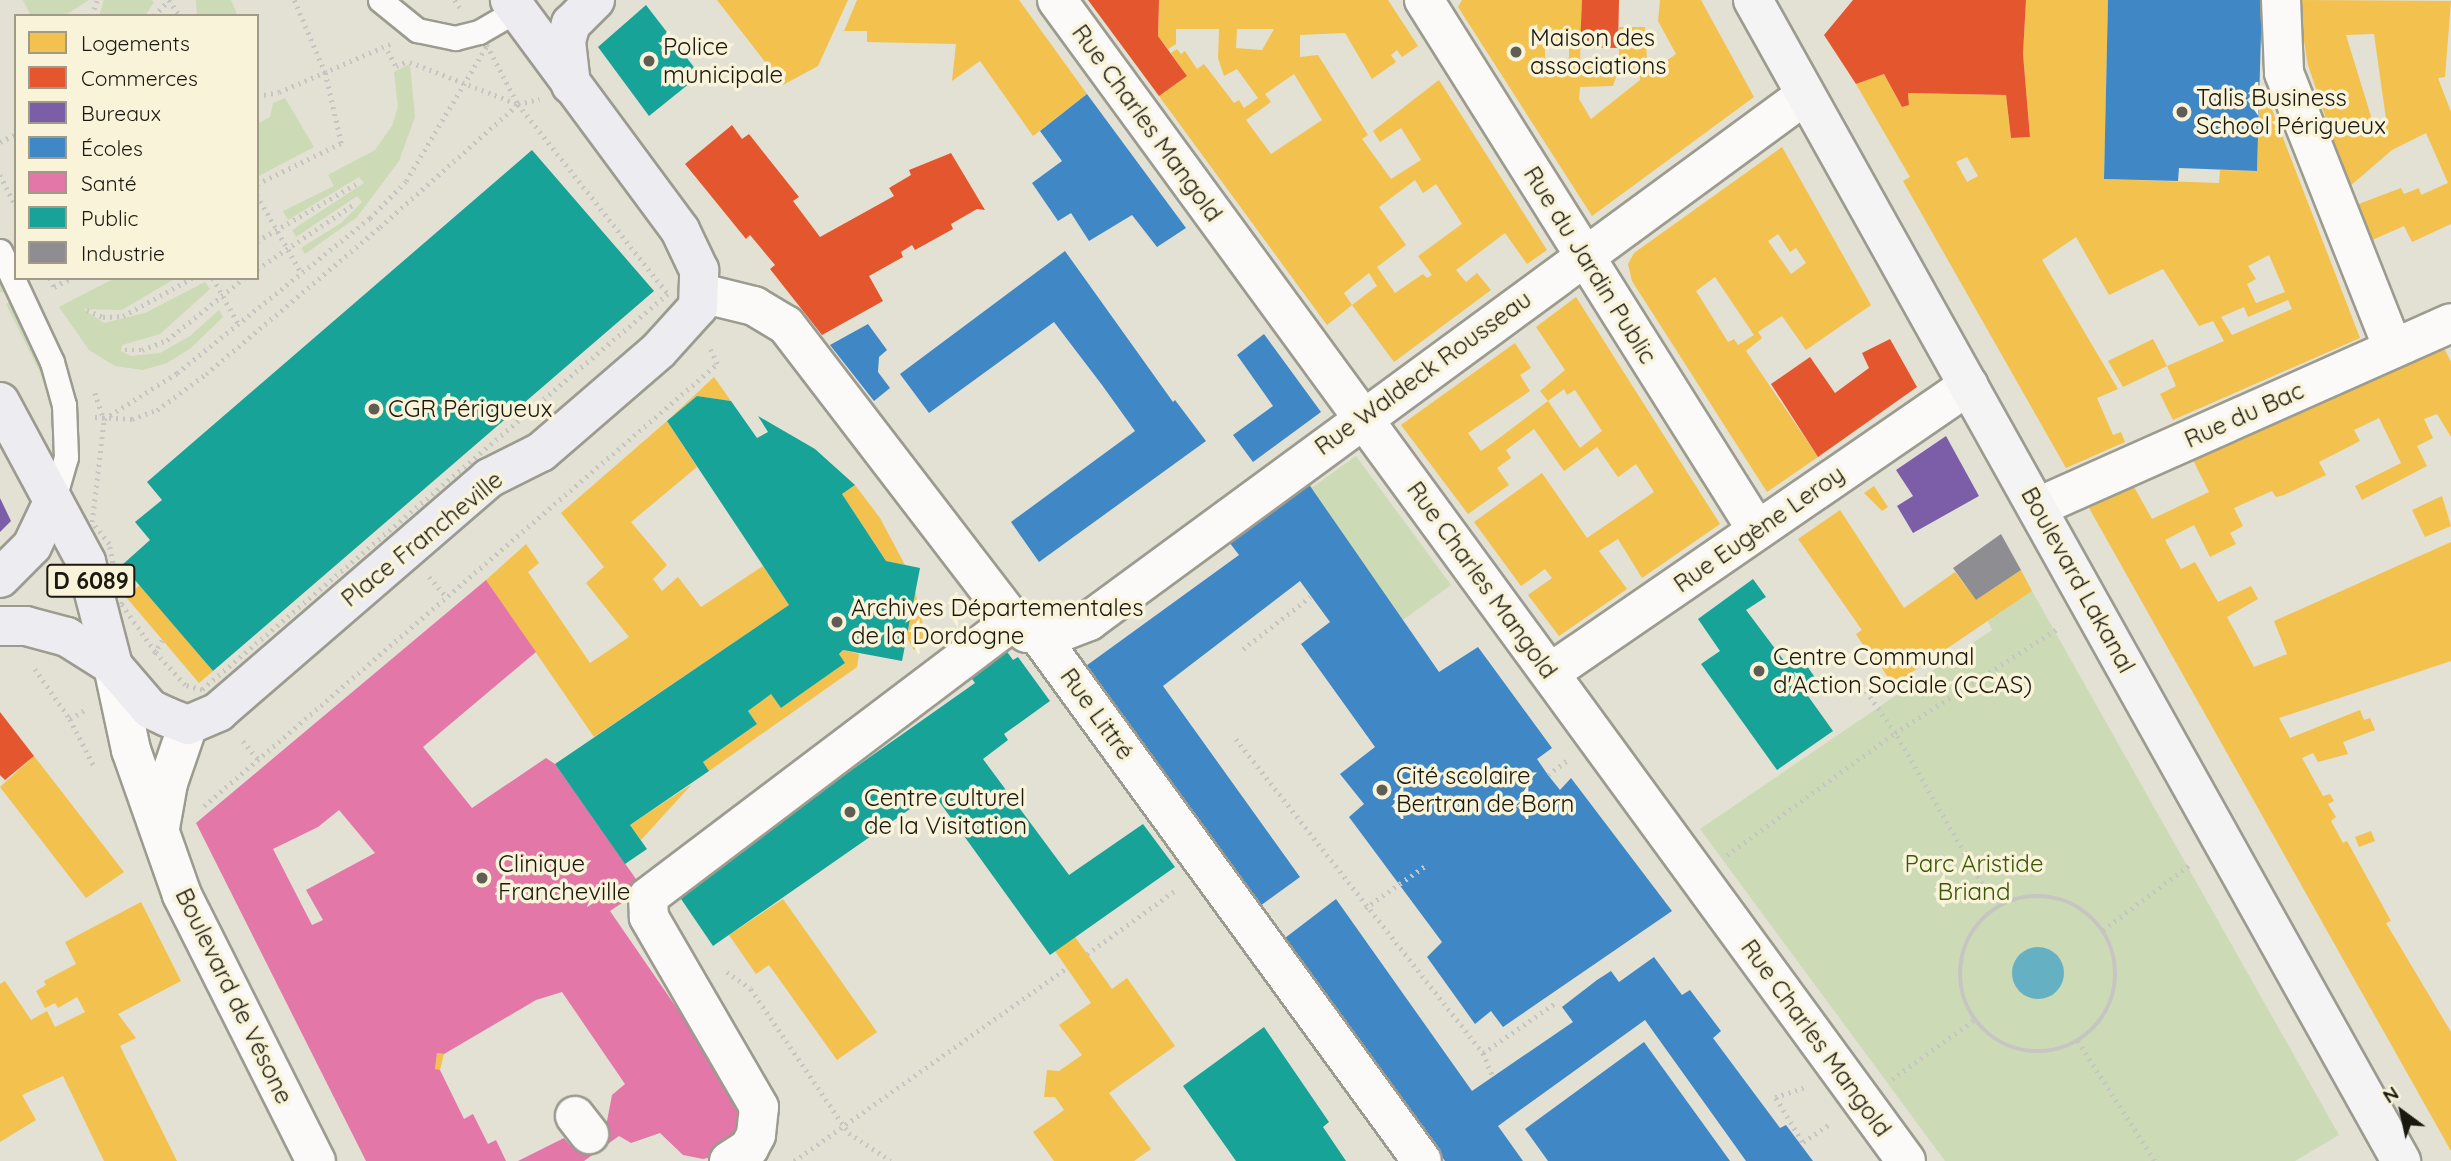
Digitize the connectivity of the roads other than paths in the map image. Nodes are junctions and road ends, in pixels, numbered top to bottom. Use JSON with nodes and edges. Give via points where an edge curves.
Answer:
{"nodes":[{"id":1,"x":380,"y":0,"type":"edge"},
{"id":2,"x":595,"y":0,"type":"edge"},
{"id":3,"x":1057,"y":0,"type":"edge"},
{"id":4,"x":1424,"y":0,"type":"edge"},
{"id":5,"x":1753,"y":0,"type":"edge"},
{"id":6,"x":2281,"y":0,"type":"edge"},
{"id":7,"x":520,"y":3,"type":"edge"},
{"id":8,"x":571,"y":85,"type":"junction"},
{"id":9,"x":1804,"y":96,"type":"junction"},
{"id":10,"x":0,"y":251,"type":"edge"},
{"id":11,"x":1584,"y":256,"type":"junction"},
{"id":12,"x":701,"y":293,"type":"junction"},
{"id":13,"x":2451,"y":323,"type":"edge"},
{"id":14,"x":2393,"y":348,"type":"junction"},
{"id":15,"x":1969,"y":385,"type":"junction"},
{"id":16,"x":0,"y":402,"type":"edge"},
{"id":17,"x":1363,"y":416,"type":"junction"},
{"id":18,"x":53,"y":502,"type":"junction"},
{"id":19,"x":2038,"y":507,"type":"junction"},
{"id":20,"x":1757,"y":530,"type":"junction"},
{"id":21,"x":0,"y":578,"type":"edge"},
{"id":22,"x":0,"y":626,"type":"edge"},
{"id":23,"x":1025,"y":627,"type":"junction"},
{"id":24,"x":113,"y":666,"type":"junction"},
{"id":25,"x":1550,"y":673,"type":"junction"},
{"id":26,"x":188,"y":725,"type":"junction"},
{"id":27,"x":160,"y":828,"type":"junction"},
{"id":28,"x":316,"y":1161,"type":"edge"},
{"id":29,"x":729,"y":1161,"type":"edge"},
{"id":30,"x":1422,"y":1161,"type":"edge"},
{"id":31,"x":1906,"y":1161,"type":"edge"},
{"id":32,"x":2401,"y":1161,"type":"edge"}],
"edges":[{"from":1,"to":7,"type":"lane","via":[[417,30],[455,38],[479,32]]},
{"from":2,"to":8,"type":"main road","via":[[571,24],[566,41]]},
{"from":3,"to":17,"type":"street","name":"Rue Charles Mangold"},
{"from":4,"to":11,"type":"street","name":"Rue du Jardin Public"},
{"from":5,"to":9,"type":"main road","name":"Boulevard Lakanal"},
{"from":6,"to":14,"type":"street","via":[[2284,73]]},
{"from":7,"to":8,"type":"main road"},
{"from":8,"to":12,"type":"main road","via":[[680,230],[699,270]]},
{"from":9,"to":11,"type":"street","name":"Rue Waldeck Rousseau"},
{"from":9,"to":15,"type":"main road","name":"Boulevard Lakanal"},
{"from":10,"to":18,"type":"lane","via":[[52,362],[64,405],[66,457]]},
{"from":11,"to":17,"type":"street","name":"Rue Waldeck Rousseau"},
{"from":11,"to":20,"type":"street","name":"Rue du Jardin Public"},
{"from":12,"to":23,"type":"street","name":"Rue Littré","via":[[754,306],[786,325]]},
{"from":12,"to":26,"type":"main road","name":"Place Francheville","via":[[691,320],[541,452],[489,478],[218,712]]},
{"from":13,"to":14,"type":"street","name":"Rue du Bac"},
{"from":14,"to":19,"type":"street","name":"Rue du Bac"},
{"from":15,"to":19,"type":"main road","name":"Boulevard Lakanal"},
{"from":15,"to":20,"type":"street","name":"Rue Eugène Leroy"},
{"from":16,"to":18,"type":"main road","number":"D 6089"},
{"from":17,"to":23,"type":"street","name":"Rue Waldeck Rousseau","via":[[1089,621],[1053,635]]},
{"from":17,"to":25,"type":"street","name":"Rue Charles Mangold"},
{"from":18,"to":21,"type":"main road","number":"D 6089","via":[[32,546]]},
{"from":18,"to":24,"type":"main road","number":"D 6089","via":[[86,562]]},
{"from":19,"to":32,"type":"main road","name":"Boulevard Lakanal"},
{"from":20,"to":25,"type":"street","name":"Rue Eugène Leroy"},
{"from":22,"to":24,"type":"main road","via":[[26,625],[67,637]]},
{"from":23,"to":29,"type":"street","via":[[648,897],[649,917],[759,1107],[756,1135],[749,1148]]},
{"from":23,"to":30,"type":"street","name":"Rue Littré","via":[[1208,867]]},
{"from":24,"to":26,"type":"main road","number":"D 6089","via":[[150,709]]},
{"from":24,"to":27,"type":"street","name":"Boulevard de Vésone","via":[[131,750]]},
{"from":25,"to":31,"type":"street","name":"Rue Charles Mangold"},
{"from":26,"to":27,"type":"street","via":[[168,783]]},
{"from":27,"to":28,"type":"street","name":"Boulevard de Vésone","via":[[182,895]]}]}
